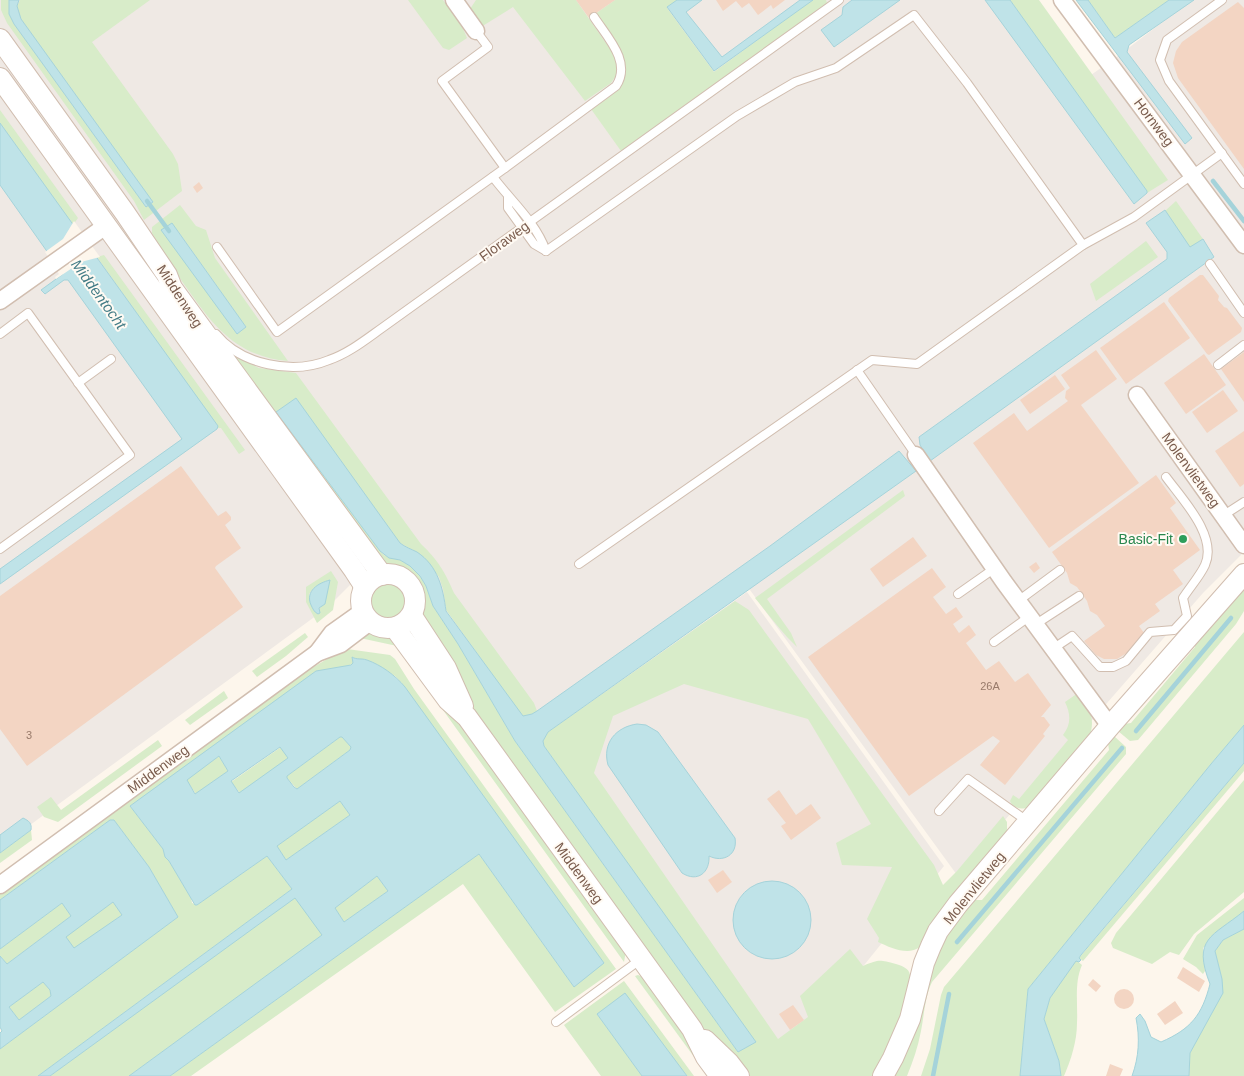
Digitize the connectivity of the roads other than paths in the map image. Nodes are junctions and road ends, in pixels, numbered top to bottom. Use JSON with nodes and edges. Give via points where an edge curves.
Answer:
{"nodes":[{"id":1,"x":454,"y":0,"type":"edge"},
{"id":2,"x":839,"y":0,"type":"edge"},
{"id":3,"x":1062,"y":0,"type":"edge"},
{"id":4,"x":1222,"y":0,"type":"edge"},
{"id":5,"x":594,"y":17,"type":"dead end"},
{"id":6,"x":476,"y":31,"type":"joint"},
{"id":7,"x":0,"y":39,"type":"edge"},
{"id":8,"x":0,"y":78,"type":"edge"},
{"id":9,"x":1222,"y":153,"type":"junction"},
{"id":10,"x":505,"y":168,"type":"junction"},
{"id":11,"x":1193,"y":174,"type":"junction"},
{"id":12,"x":493,"y":177,"type":"junction"},
{"id":13,"x":1244,"y":184,"type":"edge"},
{"id":14,"x":508,"y":197,"type":"junction"},
{"id":15,"x":530,"y":222,"type":"junction"},
{"id":16,"x":107,"y":225,"type":"junction"},
{"id":17,"x":522,"y":228,"type":"junction"},
{"id":18,"x":1083,"y":245,"type":"junction"},
{"id":19,"x":1244,"y":245,"type":"edge"},
{"id":20,"x":216,"y":247,"type":"dead end"},
{"id":21,"x":546,"y":251,"type":"junction"},
{"id":22,"x":1210,"y":264,"type":"dead end"},
{"id":23,"x":167,"y":275,"type":"junction"},
{"id":24,"x":0,"y":301,"type":"edge"},
{"id":25,"x":1244,"y":313,"type":"edge"},
{"id":26,"x":0,"y":334,"type":"edge"},
{"id":27,"x":1244,"y":345,"type":"edge"},
{"id":28,"x":112,"y":359,"type":"dead end"},
{"id":29,"x":1218,"y":365,"type":"dead end"},
{"id":30,"x":857,"y":370,"type":"junction"},
{"id":31,"x":78,"y":383,"type":"junction"},
{"id":32,"x":1137,"y":395,"type":"dead end"},
{"id":33,"x":916,"y":454,"type":"joint"},
{"id":34,"x":1166,"y":477,"type":"dead end"},
{"id":35,"x":1244,"y":502,"type":"edge"},
{"id":36,"x":1224,"y":515,"type":"junction"},
{"id":37,"x":1244,"y":545,"type":"edge"},
{"id":38,"x":0,"y":549,"type":"edge"},
{"id":39,"x":579,"y":564,"type":"dead end"},
{"id":40,"x":995,"y":568,"type":"junction"},
{"id":41,"x":1060,"y":570,"type":"dead end"},
{"id":42,"x":1244,"y":574,"type":"edge"},
{"id":43,"x":382,"y":575,"type":"junction"},
{"id":44,"x":365,"y":587,"type":"junction"},
{"id":45,"x":958,"y":594,"type":"dead end"},
{"id":46,"x":1079,"y":596,"type":"dead end"},
{"id":47,"x":1018,"y":601,"type":"junction"},
{"id":48,"x":412,"y":616,"type":"junction"},
{"id":49,"x":367,"y":617,"type":"junction"},
{"id":50,"x":1033,"y":620,"type":"junction"},
{"id":51,"x":395,"y":628,"type":"junction"},
{"id":52,"x":1180,"y":635,"type":"junction"},
{"id":53,"x":994,"y":642,"type":"dead end"},
{"id":54,"x":1054,"y":648,"type":"junction"},
{"id":55,"x":467,"y":717,"type":"junction"},
{"id":56,"x":1110,"y":726,"type":"junction"},
{"id":57,"x":939,"y":811,"type":"dead end"},
{"id":58,"x":1028,"y":822,"type":"junction"},
{"id":59,"x":0,"y":885,"type":"edge"},
{"id":60,"x":641,"y":959,"type":"junction"},
{"id":61,"x":556,"y":1022,"type":"dead end"},
{"id":62,"x":692,"y":1029,"type":"junction"},
{"id":63,"x":720,"y":1076,"type":"edge"},
{"id":64,"x":739,"y":1076,"type":"edge"},
{"id":65,"x":882,"y":1076,"type":"edge"}],
"edges":[{"from":1,"to":6,"type":"street"},
{"from":2,"to":15,"type":"lane","name":"Floraweg"},
{"from":3,"to":11,"type":"street","name":"Hornweg"},
{"from":4,"to":9,"type":"lane","via":[[1167,40],[1160,60],[1169,81]]},
{"from":5,"to":10,"type":"lane","via":[[622,64],[616,86]]},
{"from":6,"to":10,"type":"lane","via":[[488,47],[442,80]]},
{"from":7,"to":23,"type":"street","name":"Middenweg"},
{"from":8,"to":16,"type":"street","name":"Middenweg"},
{"from":9,"to":11,"type":"lane"},
{"from":9,"to":13,"type":"lane"},
{"from":10,"to":12,"type":"lane"},
{"from":11,"to":18,"type":"lane","via":[[1134,217]]},
{"from":11,"to":19,"type":"street","name":"Hornweg"},
{"from":12,"to":14,"type":"lane"},
{"from":12,"to":20,"type":"lane","via":[[277,332]]},
{"from":14,"to":15,"type":"lane","via":[[516,202]]},
{"from":14,"to":17,"type":"lane","via":[[508,208]]},
{"from":15,"to":17,"type":"lane","name":"Floraweg"},
{"from":15,"to":21,"type":"lane"},
{"from":16,"to":24,"type":"street"},
{"from":16,"to":44,"type":"street","name":"Middenweg"},
{"from":17,"to":21,"type":"lane","via":[[534,244]]},
{"from":17,"to":23,"type":"lane","name":"Floraweg","via":[[349,351],[328,361],[305,366],[268,364],[237,352],[218,336],[178,282]]},
{"from":18,"to":21,"type":"lane","via":[[914,15],[836,68],[794,82],[738,116]]},
{"from":18,"to":30,"type":"lane","via":[[917,364],[872,360]]},
{"from":22,"to":25,"type":"lane"},
{"from":23,"to":43,"type":"street","name":"Middenweg","via":[[172,288]]},
{"from":26,"to":31,"type":"lane","via":[[28,314]]},
{"from":27,"to":29,"type":"lane"},
{"from":28,"to":31,"type":"lane"},
{"from":30,"to":33,"type":"lane"},
{"from":30,"to":39,"type":"lane"},
{"from":31,"to":38,"type":"lane","via":[[130,455]]},
{"from":32,"to":36,"type":"street","name":"Molenvlietweg"},
{"from":33,"to":40,"type":"street"},
{"from":34,"to":52,"type":"lane","via":[[1203,530],[1208,549],[1205,564],[1183,598],[1187,616]]},
{"from":35,"to":36,"type":"lane"},
{"from":36,"to":37,"type":"street","name":"Molenvlietweg"},
{"from":40,"to":45,"type":"lane"},
{"from":40,"to":47,"type":"street"},
{"from":41,"to":47,"type":"lane"},
{"from":42,"to":52,"type":"street","name":"Molenvlietweg"},
{"from":43,"to":44,"type":"street"},
{"from":43,"to":48,"type":"street","via":[[403,578],[412,588],[416,602]]},
{"from":44,"to":49,"type":"street","via":[[361,599]]},
{"from":46,"to":50,"type":"lane"},
{"from":47,"to":50,"type":"street"},
{"from":48,"to":51,"type":"street"},
{"from":48,"to":55,"type":"street","name":"Middenweg","via":[[446,668]]},
{"from":49,"to":51,"type":"street","via":[[382,628]]},
{"from":49,"to":59,"type":"street","name":"Middenweg","via":[[341,644],[317,653]]},
{"from":50,"to":53,"type":"lane"},
{"from":50,"to":54,"type":"street"},
{"from":51,"to":55,"type":"street","name":"Middenweg","via":[[448,700]]},
{"from":52,"to":54,"type":"lane","via":[[1150,632],[1126,660],[1113,668],[1100,667],[1072,636]]},
{"from":52,"to":56,"type":"street","name":"Molenvlietweg"},
{"from":54,"to":56,"type":"street"},
{"from":55,"to":60,"type":"street","name":"Middenweg"},
{"from":56,"to":58,"type":"street","name":"Molenvlietweg"},
{"from":57,"to":58,"type":"lane","via":[[968,779]]},
{"from":58,"to":65,"type":"street","name":"Molenvlietweg","via":[[938,931],[924,963],[910,1019]]},
{"from":60,"to":61,"type":"lane"},
{"from":60,"to":62,"type":"street","name":"Middenweg"},
{"from":62,"to":63,"type":"street","name":"Middenweg"},
{"from":62,"to":64,"type":"street","name":"Middenweg"}]}
